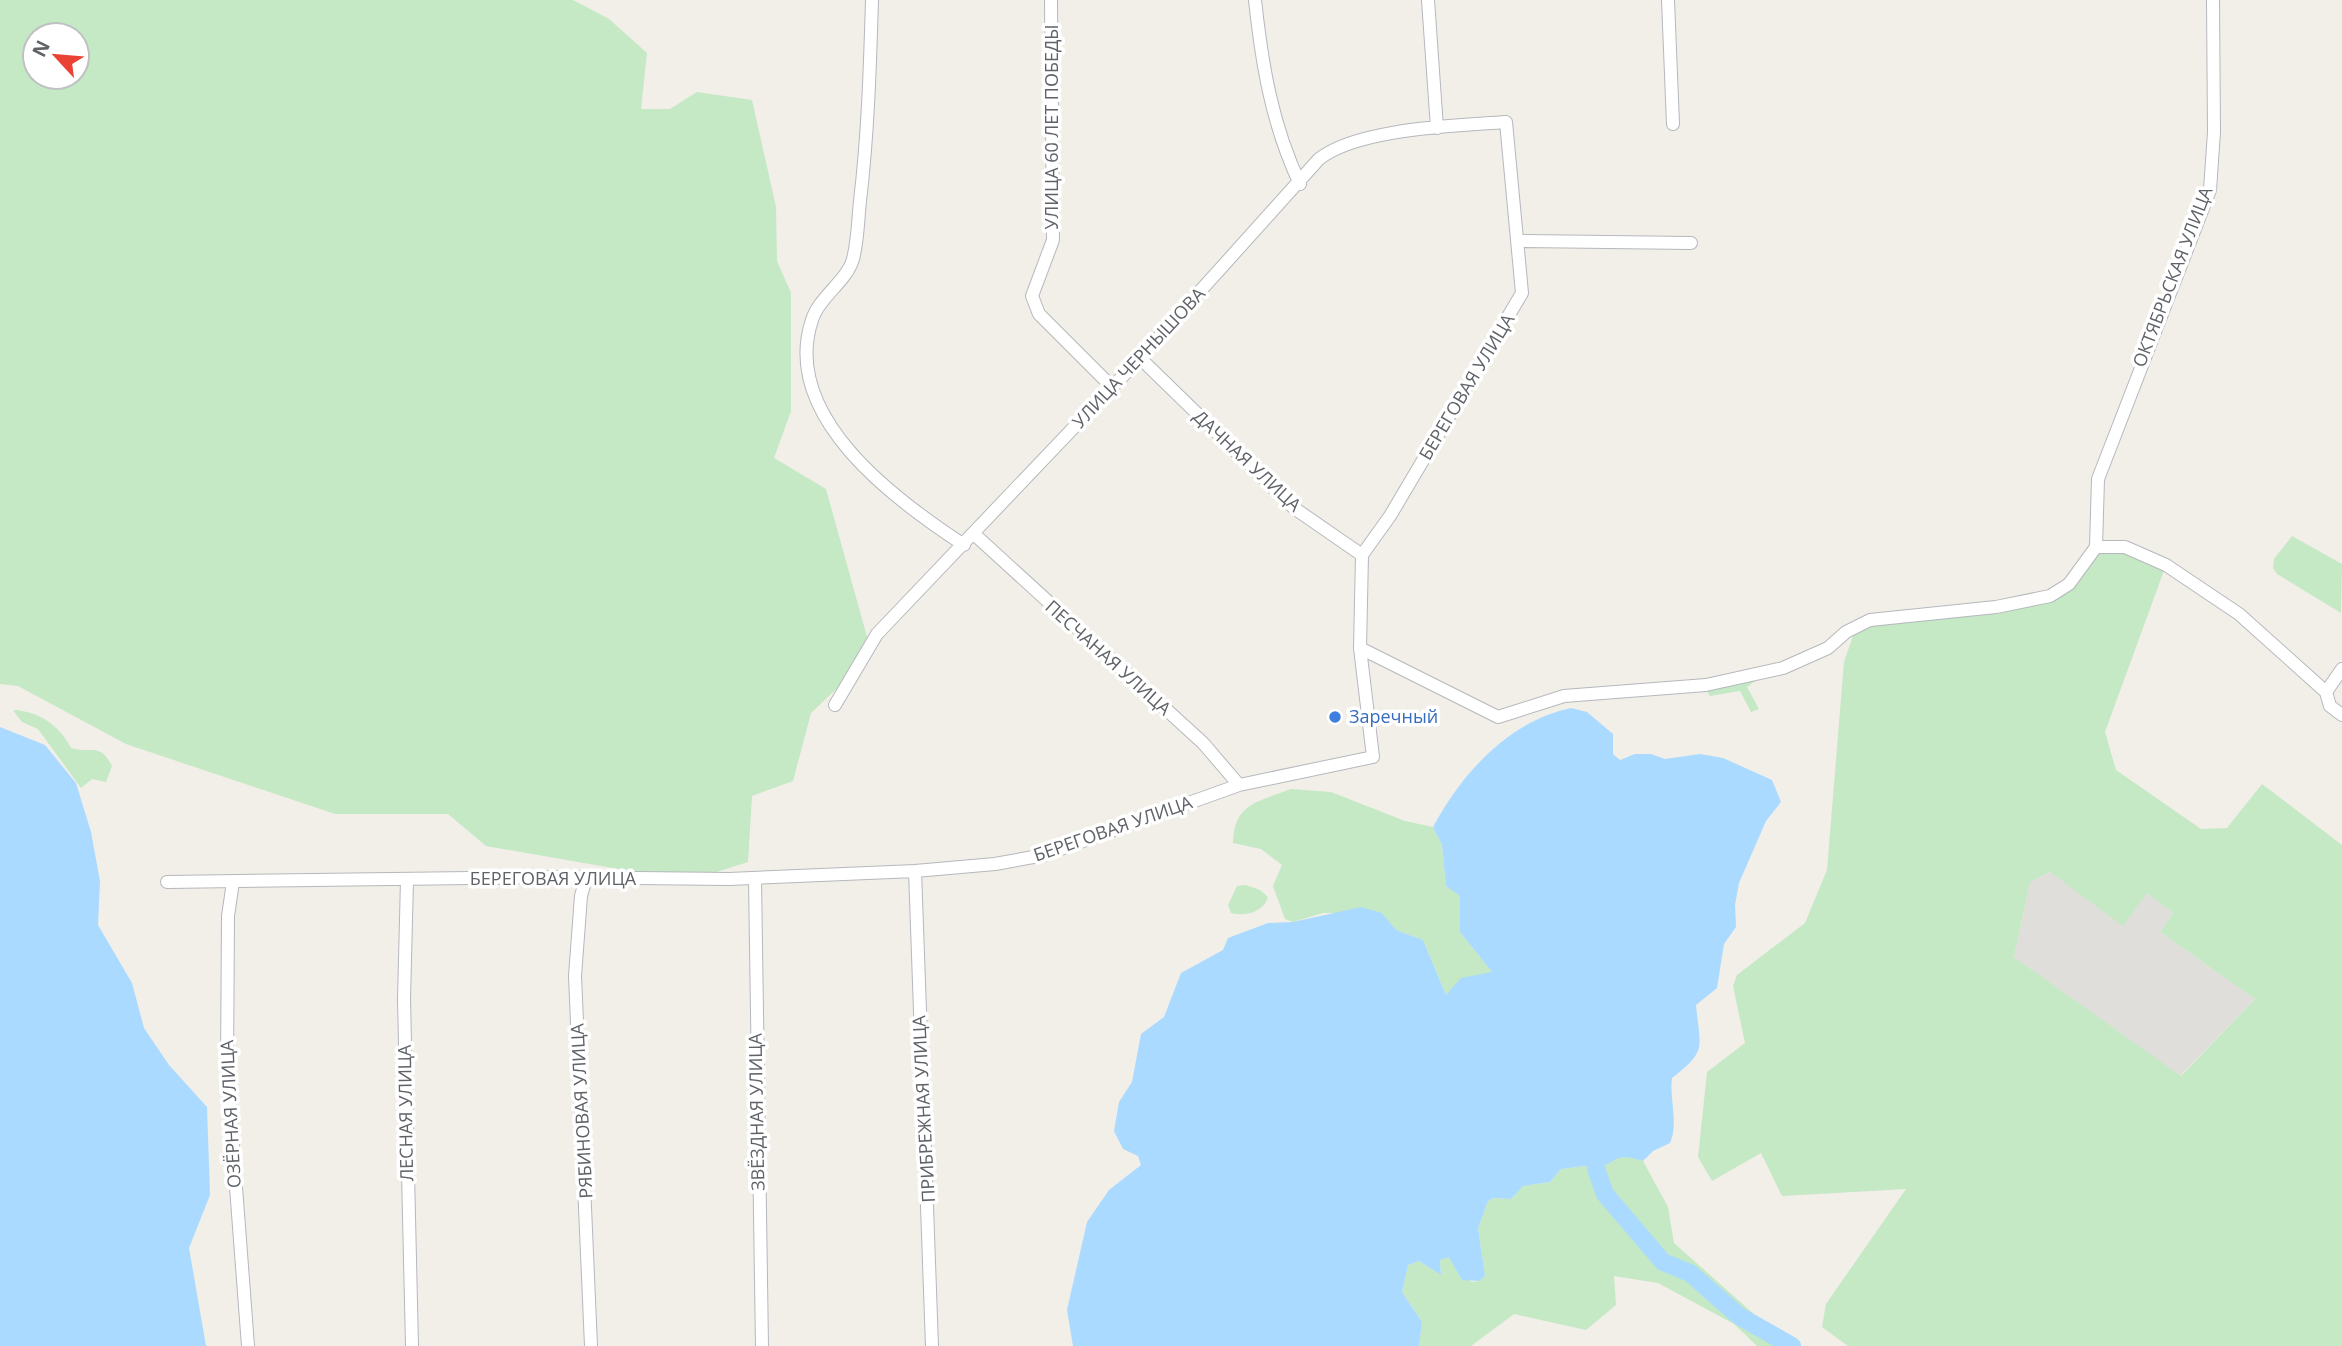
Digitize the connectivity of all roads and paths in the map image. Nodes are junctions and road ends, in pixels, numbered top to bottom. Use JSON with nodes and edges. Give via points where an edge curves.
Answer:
{"nodes":[{"id":1,"x":872,"y":0,"type":"edge"},
{"id":2,"x":1051,"y":0,"type":"edge"},
{"id":3,"x":1255,"y":0,"type":"edge"},
{"id":4,"x":1428,"y":0,"type":"edge"},
{"id":5,"x":1668,"y":0,"type":"edge"},
{"id":6,"x":2213,"y":0,"type":"edge"},
{"id":7,"x":1506,"y":122,"type":"joint"},
{"id":8,"x":1673,"y":124,"type":"dead end"},
{"id":9,"x":1437,"y":128,"type":"junction"},
{"id":10,"x":1300,"y":184,"type":"junction"},
{"id":11,"x":1520,"y":241,"type":"junction"},
{"id":12,"x":1691,"y":243,"type":"dead end"},
{"id":13,"x":1140,"y":358,"type":"junction"},
{"id":14,"x":1111,"y":386,"type":"junction"},
{"id":15,"x":974,"y":534,"type":"junction"},
{"id":16,"x":964,"y":545,"type":"junction"},
{"id":17,"x":2096,"y":547,"type":"junction"},
{"id":18,"x":1362,"y":555,"type":"junction"},
{"id":19,"x":1360,"y":648,"type":"junction"},
{"id":20,"x":2342,"y":669,"type":"edge"},
{"id":21,"x":2326,"y":692,"type":"junction"},
{"id":22,"x":835,"y":705,"type":"dead end"},
{"id":23,"x":2342,"y":715,"type":"edge"},
{"id":24,"x":1239,"y":785,"type":"junction"},
{"id":25,"x":915,"y":871,"type":"junction"},
{"id":26,"x":586,"y":878,"type":"junction"},
{"id":27,"x":755,"y":878,"type":"junction"},
{"id":28,"x":407,"y":880,"type":"junction"},
{"id":29,"x":167,"y":881,"type":"dead end"},
{"id":30,"x":233,"y":882,"type":"junction"},
{"id":31,"x":248,"y":1346,"type":"edge"},
{"id":32,"x":412,"y":1346,"type":"edge"},
{"id":33,"x":592,"y":1346,"type":"edge"},
{"id":34,"x":762,"y":1346,"type":"edge"},
{"id":35,"x":932,"y":1346,"type":"edge"}],
"edges":[{"from":1,"to":16,"type":"street","via":[[868,135],[852,261],[812,318],[806,344],[810,382],[837,435],[858,460],[913,511]]},
{"from":2,"to":14,"type":"street","name":"УЛИЦА 60 ЛЕТ ПОБЕДЫ","via":[[1053,240],[1032,296],[1039,314]]},
{"from":3,"to":10,"type":"street","via":[[1261,53],[1282,145]]},
{"from":4,"to":9,"type":"street"},
{"from":5,"to":8,"type":"street"},
{"from":6,"to":17,"type":"street","name":"ОКТЯБРЬСКАЯ УЛИЦА","via":[[2210,190],[2098,479]]},
{"from":7,"to":9,"type":"street","name":"УЛИЦА ЧЕРНЫШОВА"},
{"from":7,"to":11,"type":"street","name":"БЕРЕГОВАЯ УЛИЦА"},
{"from":9,"to":10,"type":"street","name":"УЛИЦА ЧЕРНЫШОВА","via":[[1334,147]]},
{"from":10,"to":13,"type":"street","name":"УЛИЦА ЧЕРНЫШОВА"},
{"from":11,"to":12,"type":"street"},
{"from":11,"to":18,"type":"street","name":"БЕРЕГОВАЯ УЛИЦА","via":[[1523,280],[1519,302]]},
{"from":13,"to":14,"type":"street","name":"УЛИЦА ЧЕРНЫШОВА"},
{"from":13,"to":18,"type":"street","name":"ДАЧНАЯ УЛИЦА","via":[[1294,508]]},
{"from":14,"to":15,"type":"street","name":"УЛИЦА ЧЕРНЫШОВА"},
{"from":15,"to":16,"type":"street","name":"УЛИЦА ЧЕРНЫШОВА"},
{"from":15,"to":24,"type":"street","name":"ПЕСЧАНАЯ УЛИЦА","via":[[1203,743]]},
{"from":16,"to":22,"type":"street","name":"УЛИЦА ЧЕРНЫШОВА","via":[[877,634]]},
{"from":17,"to":19,"type":"street","via":[[2069,584],[2050,596],[1996,607],[1870,620],[1846,632],[1829,648],[1783,668],[1706,685],[1564,696],[1498,717]]},
{"from":17,"to":21,"type":"street","via":[[2125,547],[2166,565],[2239,614]]},
{"from":18,"to":19,"type":"street","name":"БЕРЕГОВАЯ УЛИЦА"},
{"from":19,"to":24,"type":"street","name":"БЕРЕГОВАЯ УЛИЦА","via":[[1373,757]]},
{"from":20,"to":21,"type":"street"},
{"from":21,"to":23,"type":"street","via":[[2329,706]]},
{"from":24,"to":25,"type":"street","name":"БЕРЕГОВАЯ УЛИЦА","via":[[1034,857]]},
{"from":25,"to":27,"type":"street","name":"БЕРЕГОВАЯ УЛИЦА"},
{"from":25,"to":35,"type":"street","name":"ПРИБРЕЖНАЯ УЛИЦА"},
{"from":26,"to":27,"type":"street","name":"БЕРЕГОВАЯ УЛИЦА"},
{"from":26,"to":28,"type":"street","name":"БЕРЕГОВАЯ УЛИЦА"},
{"from":26,"to":33,"type":"street","name":"РЯБИНОВАЯ УЛИЦА","via":[[575,975]]},
{"from":27,"to":34,"type":"street","name":"ЗВЁЗДНАЯ УЛИЦА"},
{"from":28,"to":30,"type":"street","name":"БЕРЕГОВАЯ УЛИЦА"},
{"from":28,"to":32,"type":"street","name":"ЛЕСНАЯ УЛИЦА","via":[[405,1125]]},
{"from":29,"to":30,"type":"street","name":"БЕРЕГОВАЯ УЛИЦА"},
{"from":30,"to":31,"type":"street","name":"ОЗЁРНАЯ УЛИЦА","via":[[228,916],[227,1068]]}]}
